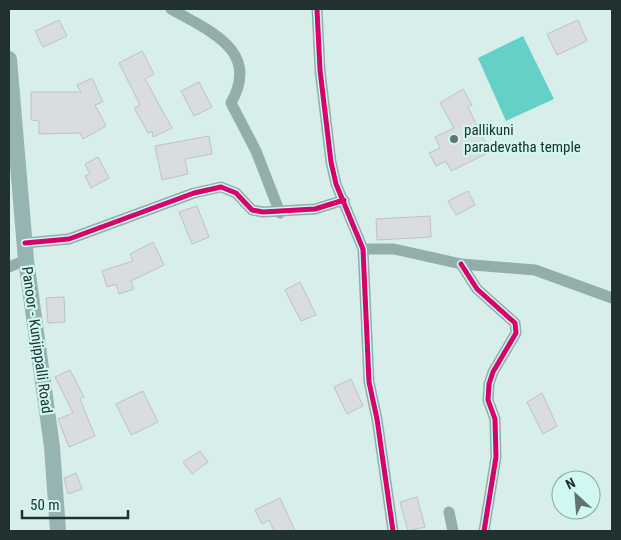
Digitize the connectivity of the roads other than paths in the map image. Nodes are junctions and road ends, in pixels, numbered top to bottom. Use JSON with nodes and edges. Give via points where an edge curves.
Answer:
{"nodes":[{"id":1,"x":171,"y":9,"type":"edge"},
{"id":2,"x":317,"y":9,"type":"edge"},
{"id":3,"x":9,"y":59,"type":"edge"},
{"id":4,"x":344,"y":200,"type":"junction"},
{"id":5,"x":280,"y":212,"type":"junction"},
{"id":6,"x":25,"y":243,"type":"junction"},
{"id":7,"x":363,"y":249,"type":"junction"},
{"id":8,"x":26,"y":260,"type":"junction"},
{"id":9,"x":461,"y":264,"type":"junction"},
{"id":10,"x":9,"y":267,"type":"edge"},
{"id":11,"x":612,"y":298,"type":"edge"},
{"id":12,"x":449,"y":512,"type":"dead end"},
{"id":13,"x":58,"y":531,"type":"edge"},
{"id":14,"x":393,"y":531,"type":"edge"},
{"id":15,"x":453,"y":531,"type":"edge"},
{"id":16,"x":484,"y":531,"type":"edge"}],
"edges":[{"from":1,"to":5,"type":"street","via":[[224,40],[239,64],[239,88],[231,103],[256,151]]},
{"from":2,"to":4,"type":"street","via":[[320,70],[331,162]]},
{"from":3,"to":6,"type":"main road","name":"Panoor - Kunjippalli Road"},
{"from":4,"to":5,"type":"street","via":[[315,209]]},
{"from":4,"to":7,"type":"street"},
{"from":5,"to":6,"type":"street","via":[[252,210],[236,193],[221,187],[194,193],[69,239]]},
{"from":6,"to":8,"type":"main road","name":"Panoor - Kunjippalli Road"},
{"from":7,"to":9,"type":"street","via":[[394,249]]},
{"from":7,"to":14,"type":"street","via":[[369,382]]},
{"from":8,"to":10,"type":"street"},
{"from":8,"to":13,"type":"main road","name":"Panoor - Kunjippalli Road","via":[[52,447]]},
{"from":9,"to":11,"type":"street","via":[[535,270]]},
{"from":9,"to":16,"type":"street","via":[[477,289],[515,323],[516,332],[492,372],[489,384],[488,400],[495,419],[496,457]]},
{"from":12,"to":15,"type":"street"}]}
